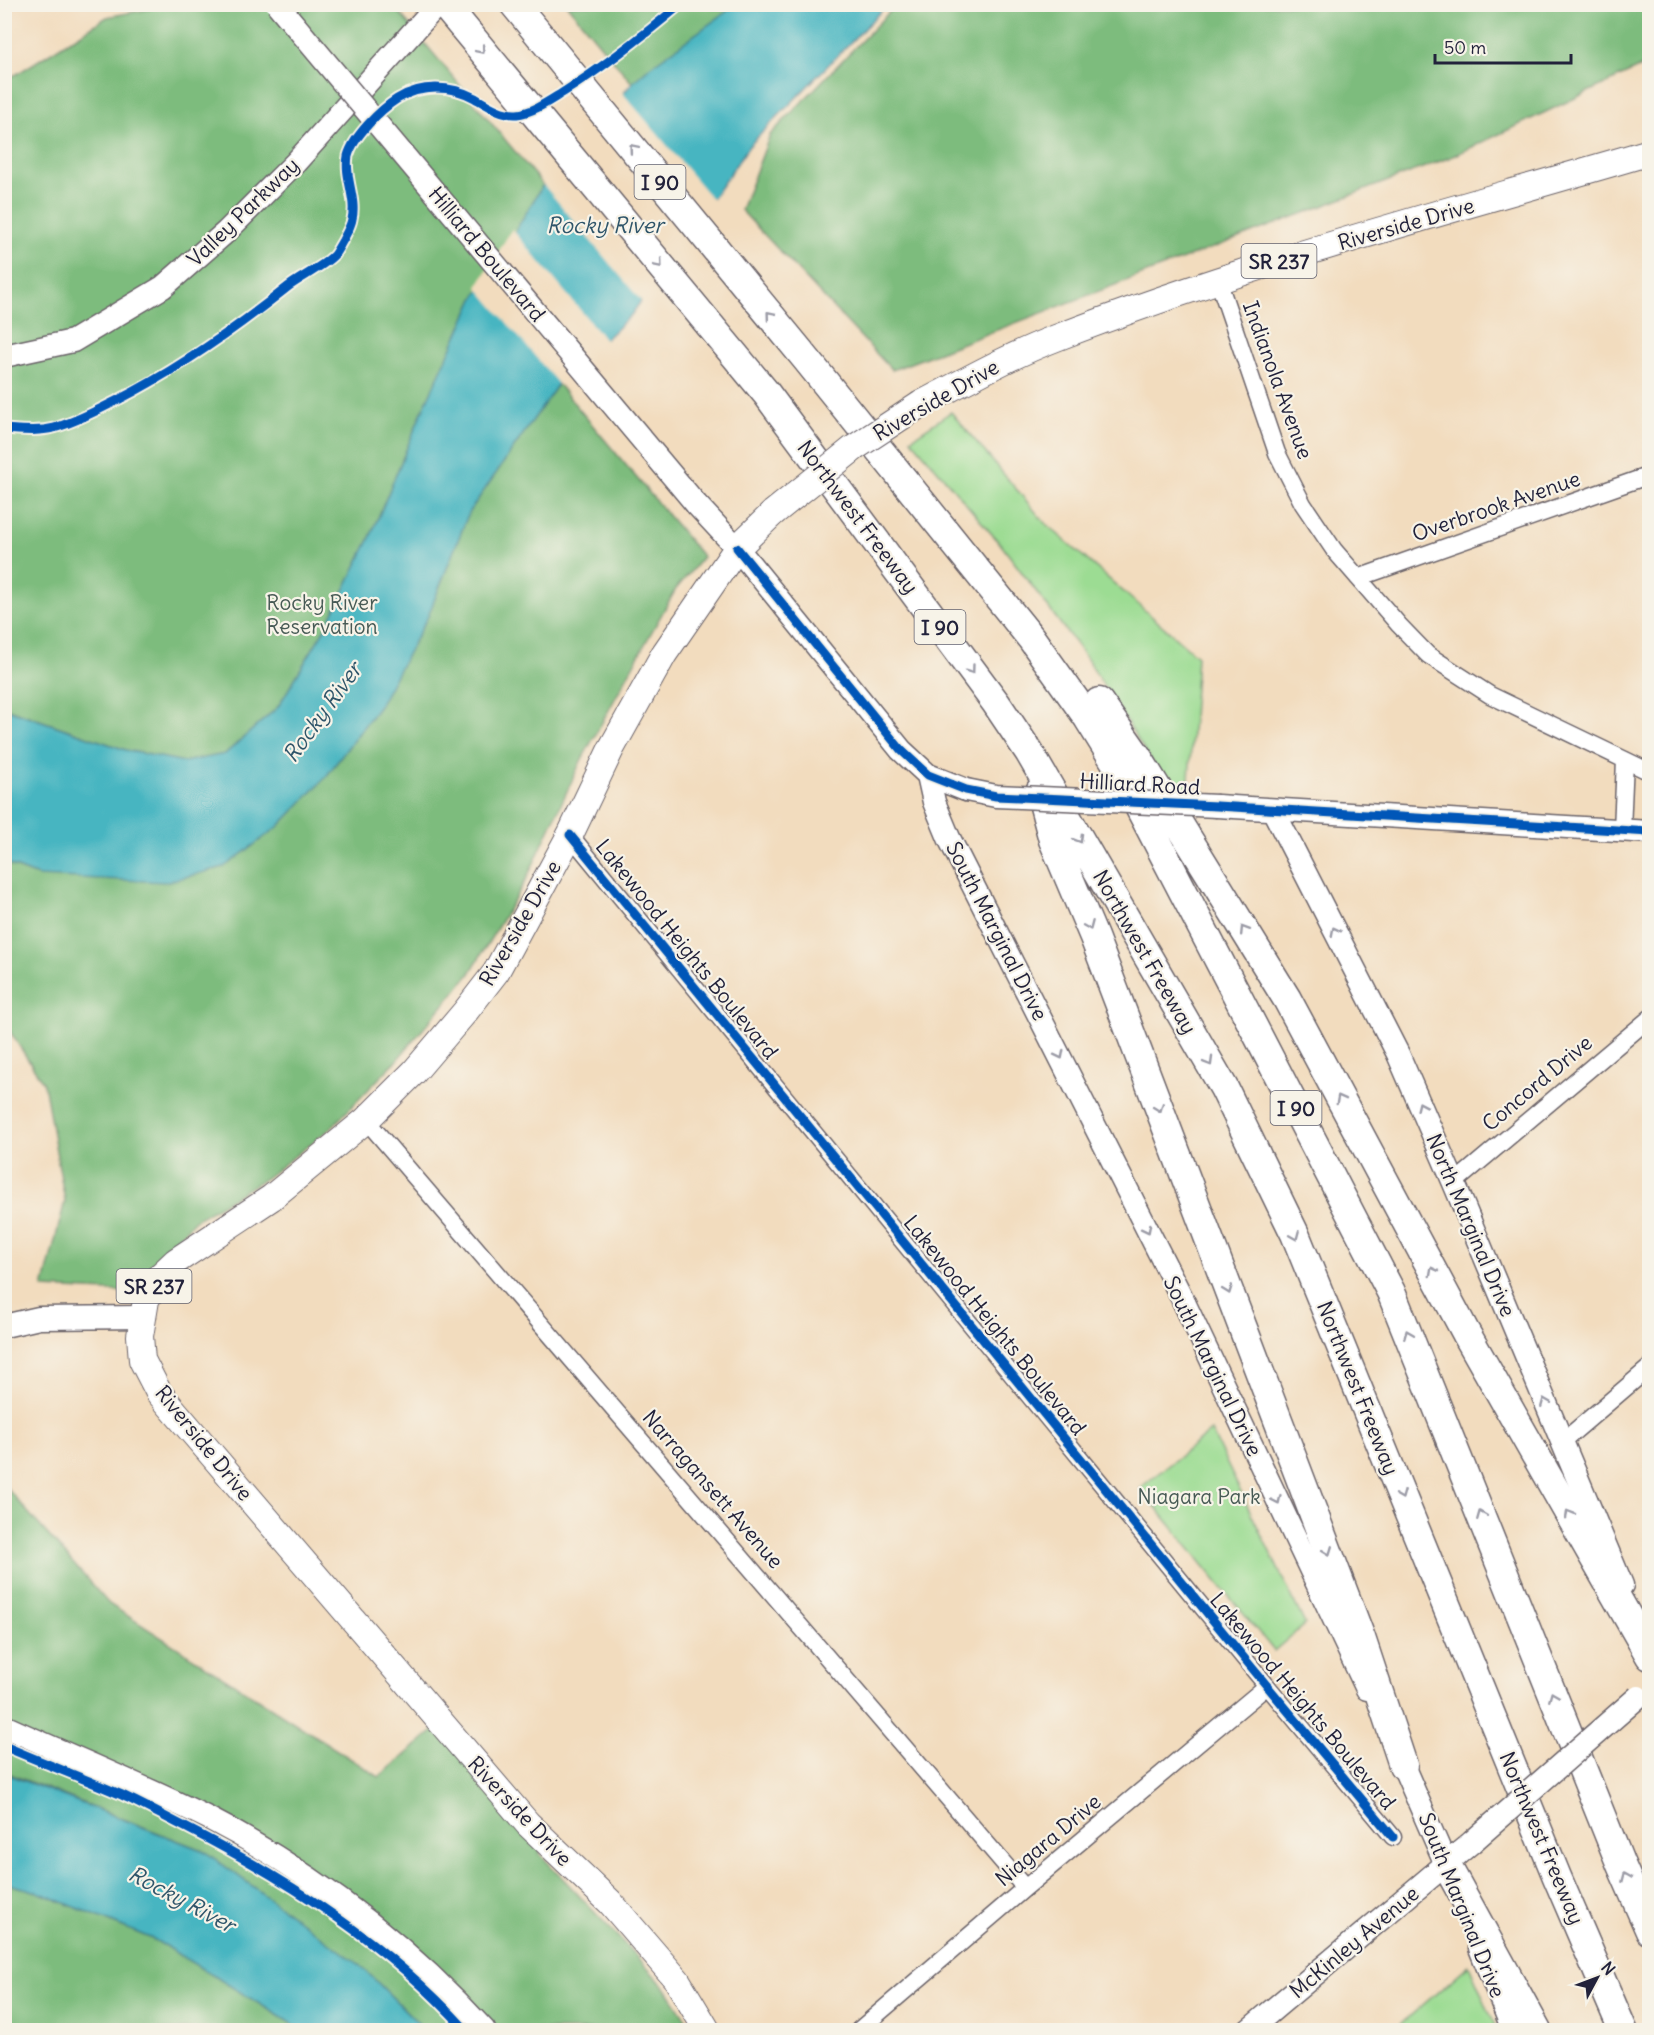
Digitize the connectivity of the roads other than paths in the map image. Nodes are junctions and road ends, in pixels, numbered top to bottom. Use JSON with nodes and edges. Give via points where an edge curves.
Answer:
{"nodes":[{"id":1,"x":277,"y":4,"type":"edge"},
{"id":2,"x":438,"y":4,"type":"edge"},
{"id":3,"x":444,"y":4,"type":"edge"},
{"id":4,"x":514,"y":4,"type":"edge"},
{"id":5,"x":1650,"y":152,"type":"edge"},
{"id":6,"x":1218,"y":280,"type":"junction"},
{"id":7,"x":4,"y":356,"type":"edge"},
{"id":8,"x":836,"y":396,"type":"junction"},
{"id":9,"x":1650,"y":476,"type":"edge"},
{"id":10,"x":696,"y":504,"type":"joint"},
{"id":11,"x":737,"y":548,"type":"junction"},
{"id":12,"x":1358,"y":578,"type":"junction"},
{"id":13,"x":1029,"y":752,"type":"junction"},
{"id":14,"x":1626,"y":760,"type":"junction"},
{"id":15,"x":1650,"y":772,"type":"edge"},
{"id":16,"x":928,"y":775,"type":"junction"},
{"id":17,"x":1273,"y":810,"type":"junction"},
{"id":18,"x":1622,"y":830,"type":"junction"},
{"id":19,"x":1650,"y":832,"type":"edge"},
{"id":20,"x":570,"y":835,"type":"junction"},
{"id":21,"x":1650,"y":1018,"type":"edge"},
{"id":22,"x":366,"y":1120,"type":"junction"},
{"id":23,"x":1454,"y":1183,"type":"junction"},
{"id":24,"x":143,"y":1317,"type":"junction"},
{"id":25,"x":4,"y":1326,"type":"edge"},
{"id":26,"x":1650,"y":1367,"type":"edge"},
{"id":27,"x":1561,"y":1443,"type":"junction"},
{"id":28,"x":1650,"y":1650,"type":"edge"},
{"id":29,"x":1650,"y":1656,"type":"edge"},
{"id":30,"x":1267,"y":1686,"type":"junction"},
{"id":31,"x":1644,"y":1692,"type":"edge"},
{"id":32,"x":4,"y":1726,"type":"edge"},
{"id":33,"x":1403,"y":1765,"type":"junction"},
{"id":34,"x":1394,"y":1837,"type":"dead end"},
{"id":35,"x":1446,"y":1864,"type":"junction"},
{"id":36,"x":1025,"y":1888,"type":"junction"},
{"id":37,"x":1650,"y":1931,"type":"edge"},
{"id":38,"x":484,"y":2031,"type":"edge"},
{"id":39,"x":707,"y":2031,"type":"edge"},
{"id":40,"x":859,"y":2031,"type":"edge"},
{"id":41,"x":1249,"y":2031,"type":"edge"},
{"id":42,"x":1513,"y":2031,"type":"edge"},
{"id":43,"x":1537,"y":2031,"type":"edge"},
{"id":44,"x":1623,"y":2031,"type":"edge"}],
"edges":[{"from":1,"to":10,"type":"main road","name":"Hilliard Boulevard","bridge":true},
{"from":2,"to":7,"type":"main road","name":"Valley Parkway","via":[[296,162],[226,232],[163,287],[73,340]]},
{"from":3,"to":13,"type":"highway","name":"Northwest Freeway","number":"I 90","one_way":true,"via":[[766,393]]},
{"from":8,"to":4,"type":"highway","number":"I 90","one_way":true},
{"from":5,"to":6,"type":"main road","name":"Riverside Drive","number":"SR 237"},
{"from":6,"to":11,"type":"main road","name":"Riverside Drive","number":"SR 237","bridge":true,"via":[[1054,339],[921,404],[854,448],[773,513]]},
{"from":6,"to":12,"type":"street","name":"Indianola Avenue","via":[[1277,453],[1303,504]]},
{"from":29,"to":8,"type":"highway","one_way":true,"via":[[1466,1333],[1287,999],[1137,756],[1057,641],[974,543]]},
{"from":37,"to":8,"type":"highway","number":"I 90","one_way":true,"via":[[1391,1292],[1119,768],[1031,638]]},
{"from":9,"to":12,"type":"street","name":"Overbrook Avenue"},
{"from":10,"to":11,"type":"main road","name":"Hilliard Road"},
{"from":11,"to":16,"type":"main road","name":"Hilliard Road","via":[[901,750]]},
{"from":11,"to":20,"type":"main road","name":"Riverside Drive","number":"SR 237","via":[[664,654]]},
{"from":12,"to":14,"type":"street","name":"Indianola Avenue","via":[[1428,655],[1490,695]]},
{"from":13,"to":33,"type":"highway","one_way":true,"via":[[1053,840],[1094,937],[1361,1638]]},
{"from":13,"to":44,"type":"highway","name":"Northwest Freeway","number":"I 90","one_way":true,"via":[[1224,1088],[1294,1234]]},
{"from":14,"to":15,"type":"street","name":"Indianola Avenue"},
{"from":14,"to":18,"type":"street"},
{"from":16,"to":17,"type":"main road","name":"Hilliard Road","bridge":true,"via":[[966,790],[996,796]]},
{"from":16,"to":33,"type":"main road","name":"South Marginal Drive","one_way":true,"via":[[949,838],[1181,1296]]},
{"from":17,"to":18,"type":"main road","name":"Hilliard Road"},
{"from":23,"to":17,"type":"main road","name":"North Marginal Drive","one_way":true,"via":[[1398,1054]]},
{"from":18,"to":19,"type":"main road","name":"Hilliard Road"},
{"from":20,"to":22,"type":"main road","name":"Riverside Drive","number":"SR 237","via":[[496,972],[414,1072]]},
{"from":20,"to":30,"type":"street","name":"Lakewood Heights Boulevard"},
{"from":21,"to":23,"type":"street","name":"Concord Drive"},
{"from":22,"to":24,"type":"main road","name":"Riverside Drive","number":"SR 237","via":[[271,1198],[176,1261],[158,1278]]},
{"from":22,"to":36,"type":"street","name":"Narragansett Avenue"},
{"from":27,"to":23,"type":"main road","name":"North Marginal Drive","one_way":true},
{"from":24,"to":25,"type":"main road","via":[[39,1318]]},
{"from":24,"to":39,"type":"main road","name":"Riverside Drive","number":"SR 237","via":[[142,1360],[159,1393],[528,1824],[610,1902],[677,1980]]},
{"from":26,"to":27,"type":"street"},
{"from":27,"to":28,"type":"main road","name":"North Marginal Drive"},
{"from":30,"to":34,"type":"street","name":"Lakewood Heights Boulevard"},
{"from":30,"to":36,"type":"street","name":"Niagara Drive"},
{"from":31,"to":35,"type":"main road","name":"McKinley Avenue","bridge":true},
{"from":32,"to":38,"type":"main road","via":[[208,1819],[278,1859],[399,1945],[449,1991]]},
{"from":33,"to":35,"type":"main road","name":"South Marginal Drive"},
{"from":35,"to":41,"type":"main road","name":"McKinley Avenue"},
{"from":35,"to":42,"type":"main road","name":"South Marginal Drive"},
{"from":35,"to":43,"type":"highway"},
{"from":36,"to":40,"type":"street","name":"Niagara Drive"}]}
